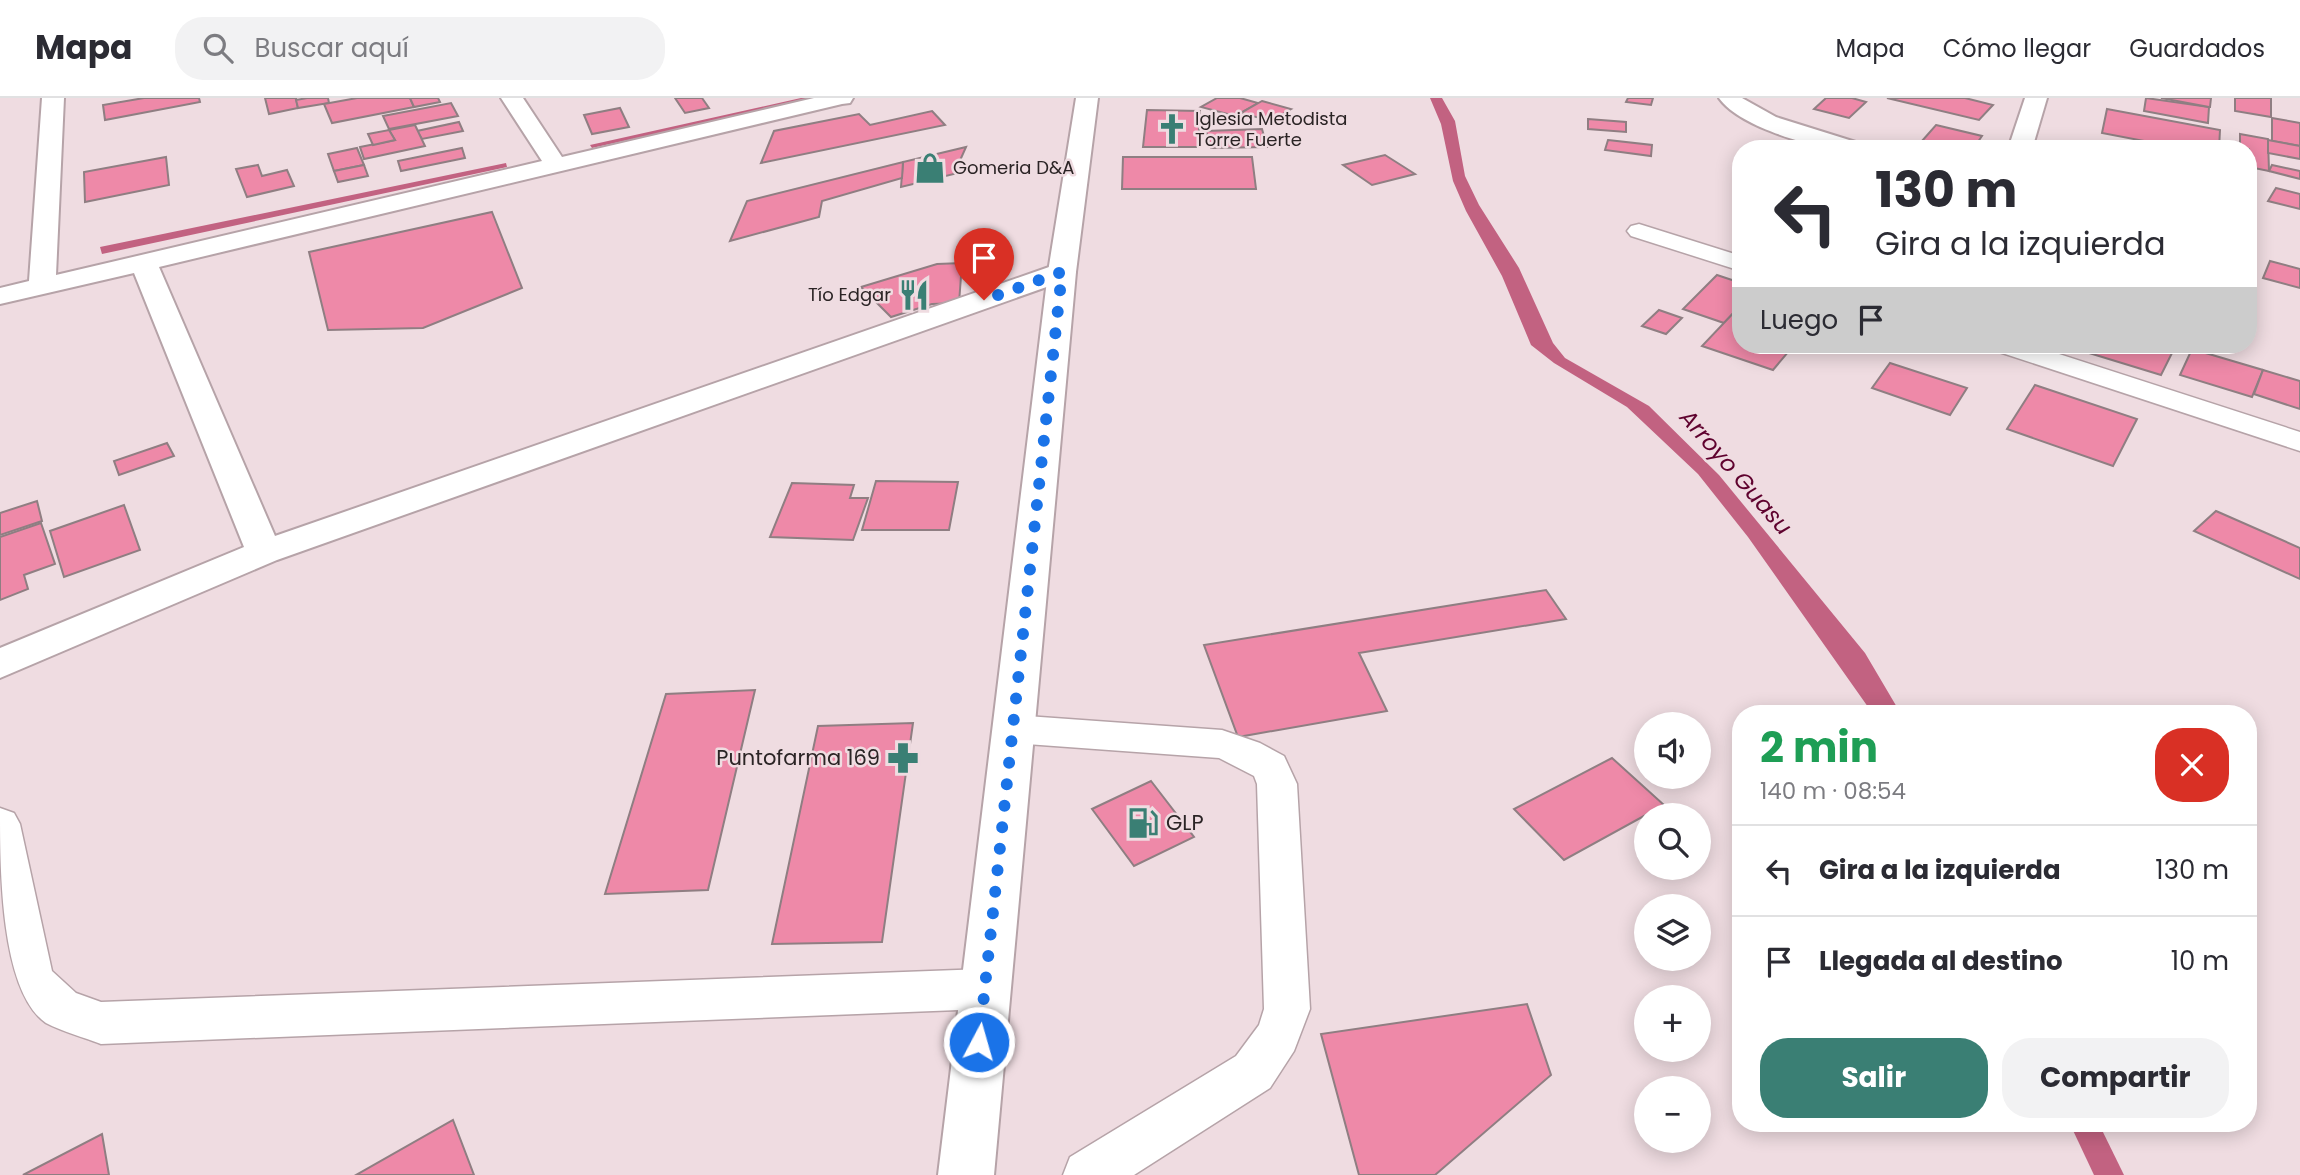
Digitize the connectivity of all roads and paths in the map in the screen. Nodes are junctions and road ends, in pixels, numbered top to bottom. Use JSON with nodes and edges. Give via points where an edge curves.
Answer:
{"nodes":[{"id":1,"x":52,"y":98,"type":"edge"},
{"id":2,"x":512,"y":98,"type":"edge"},
{"id":3,"x":842,"y":98,"type":"edge"},
{"id":4,"x":1087,"y":98,"type":"edge"},
{"id":5,"x":1730,"y":98,"type":"edge"},
{"id":6,"x":2036,"y":98,"type":"edge"},
{"id":7,"x":1824,"y":140,"type":"edge"},
{"id":8,"x":2023,"y":140,"type":"edge"},
{"id":9,"x":555,"y":164,"type":"junction"},
{"id":10,"x":1639,"y":232,"type":"dead end"},
{"id":11,"x":1732,"y":261,"type":"edge"},
{"id":12,"x":144,"y":264,"type":"junction"},
{"id":13,"x":1062,"y":272,"type":"junction"},
{"id":14,"x":42,"y":285,"type":"junction"},
{"id":15,"x":0,"y":296,"type":"edge"},
{"id":16,"x":2032,"y":354,"type":"edge"},
{"id":17,"x":2300,"y":442,"type":"edge"},
{"id":18,"x":264,"y":552,"type":"junction"},
{"id":19,"x":0,"y":664,"type":"edge"},
{"id":20,"x":1013,"y":729,"type":"junction"},
{"id":21,"x":0,"y":824,"type":"edge"},
{"id":22,"x":984,"y":989,"type":"junction"},
{"id":23,"x":966,"y":1175,"type":"edge"},
{"id":24,"x":1088,"y":1175,"type":"edge"}],
"edges":[{"from":1,"to":14,"type":"street"},
{"from":2,"to":9,"type":"street"},
{"from":3,"to":9,"type":"street"},
{"from":4,"to":13,"type":"street"},
{"from":5,"to":7,"type":"street","via":[[1756,116]]},
{"from":6,"to":8,"type":"street"},
{"from":9,"to":12,"type":"street"},
{"from":10,"to":11,"type":"lane"},
{"from":12,"to":14,"type":"street"},
{"from":12,"to":18,"type":"street"},
{"from":13,"to":18,"type":"street"},
{"from":13,"to":20,"type":"street"},
{"from":14,"to":15,"type":"street"},
{"from":16,"to":17,"type":"lane"},
{"from":18,"to":19,"type":"street"},
{"from":20,"to":22,"type":"street"},
{"from":20,"to":24,"type":"lane","via":[[1222,744],[1270,767],[1277,784],[1287,1009],[1278,1036],[1253,1072]]},
{"from":21,"to":22,"type":"lane","via":[[32,981],[60,1008],[101,1023]]},
{"from":22,"to":23,"type":"street"}]}
